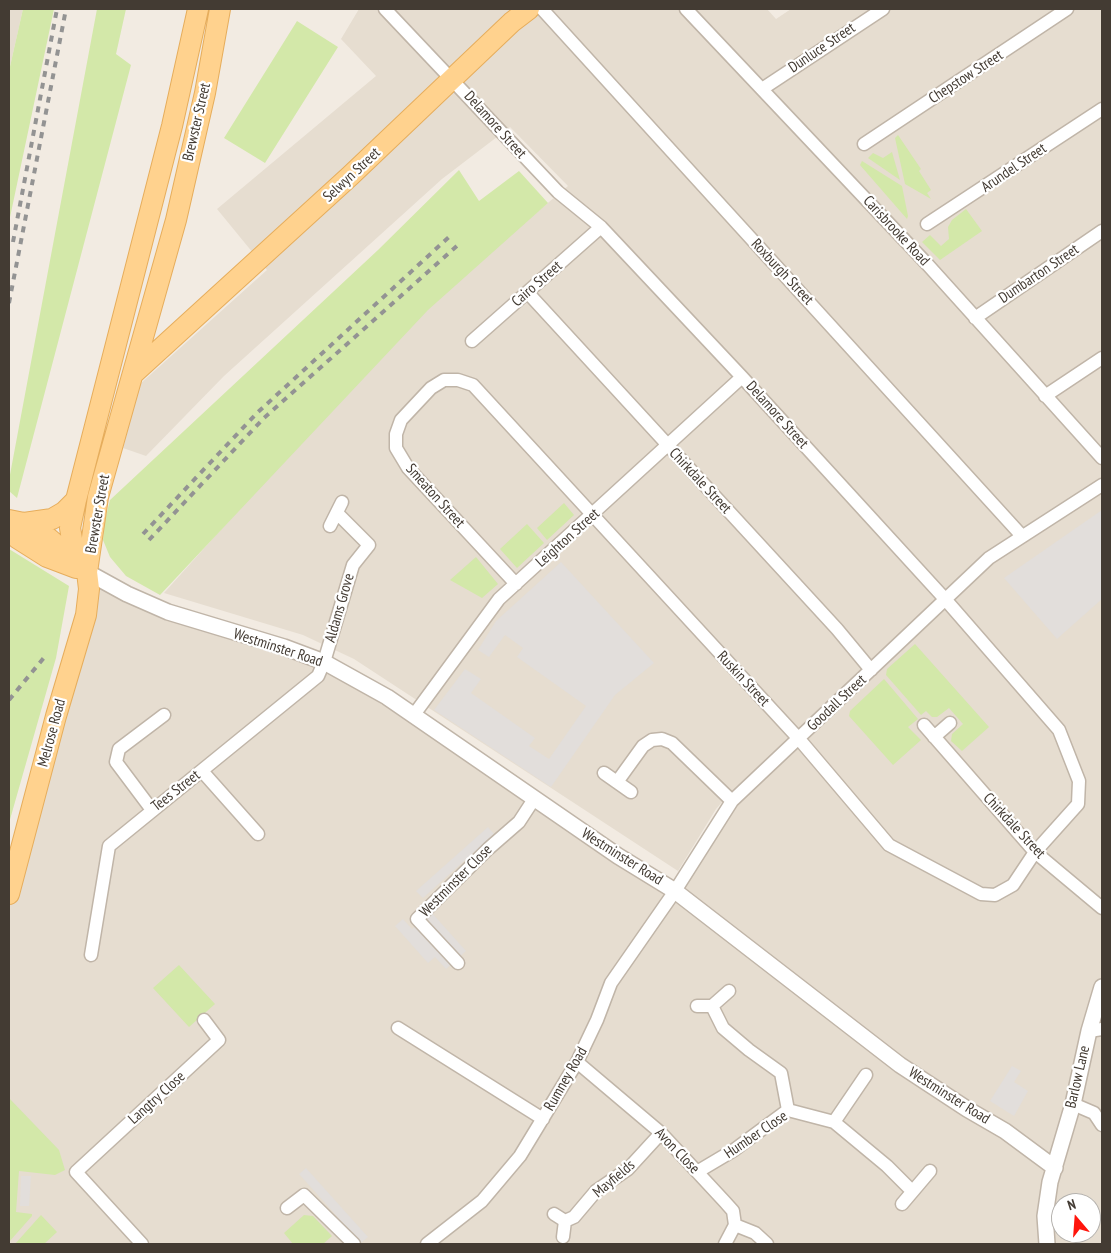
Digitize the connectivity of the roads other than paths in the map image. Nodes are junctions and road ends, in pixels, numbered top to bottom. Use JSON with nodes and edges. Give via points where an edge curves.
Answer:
{"nodes":[{"id":1,"x":198,"y":9,"type":"edge"},
{"id":2,"x":220,"y":9,"type":"edge"},
{"id":3,"x":529,"y":9,"type":"edge"},
{"id":4,"x":542,"y":9,"type":"edge"},
{"id":5,"x":686,"y":9,"type":"edge"},
{"id":6,"x":883,"y":9,"type":"edge"},
{"id":7,"x":1067,"y":9,"type":"edge"},
{"id":8,"x":393,"y":12,"type":"edge"},
{"id":9,"x":453,"y":79,"type":"junction"},
{"id":10,"x":762,"y":89,"type":"junction"},
{"id":11,"x":1102,"y":109,"type":"edge"},
{"id":12,"x":864,"y":144,"type":"dead end"},
{"id":13,"x":927,"y":224,"type":"dead end"},
{"id":14,"x":601,"y":227,"type":"junction"},
{"id":15,"x":1102,"y":231,"type":"edge"},
{"id":16,"x":528,"y":293,"type":"junction"},
{"id":17,"x":975,"y":318,"type":"junction"},
{"id":18,"x":148,"y":320,"type":"junction"},
{"id":19,"x":171,"y":338,"type":"junction"},
{"id":20,"x":472,"y":341,"type":"dead end"},
{"id":21,"x":1102,"y":358,"type":"edge"},
{"id":22,"x":133,"y":374,"type":"junction"},
{"id":23,"x":742,"y":377,"type":"junction"},
{"id":24,"x":473,"y":385,"type":"joint"},
{"id":25,"x":1045,"y":396,"type":"junction"},
{"id":26,"x":667,"y":446,"type":"junction"},
{"id":27,"x":1102,"y":458,"type":"edge"},
{"id":28,"x":1102,"y":485,"type":"edge"},
{"id":29,"x":76,"y":500,"type":"junction"},
{"id":30,"x":593,"y":515,"type":"junction"},
{"id":31,"x":14,"y":523,"type":"edge"},
{"id":32,"x":330,"y":526,"type":"dead end"},
{"id":33,"x":1022,"y":536,"type":"junction"},
{"id":34,"x":87,"y":572,"type":"junction"},
{"id":35,"x":516,"y":584,"type":"junction"},
{"id":36,"x":945,"y":600,"type":"junction"},
{"id":37,"x":324,"y":662,"type":"junction"},
{"id":38,"x":872,"y":670,"type":"junction"},
{"id":39,"x":164,"y":715,"type":"dead end"},
{"id":40,"x":413,"y":716,"type":"junction"},
{"id":41,"x":950,"y":723,"type":"dead end"},
{"id":42,"x":924,"y":726,"type":"dead end"},
{"id":43,"x":934,"y":737,"type":"junction"},
{"id":44,"x":799,"y":738,"type":"junction"},
{"id":45,"x":202,"y":771,"type":"junction"},
{"id":46,"x":604,"y":774,"type":"dead end"},
{"id":47,"x":617,"y":782,"type":"junction"},
{"id":48,"x":631,"y":792,"type":"dead end"},
{"id":49,"x":534,"y":799,"type":"junction"},
{"id":50,"x":732,"y":801,"type":"junction"},
{"id":51,"x":152,"y":810,"type":"junction"},
{"id":52,"x":258,"y":834,"type":"dead end"},
{"id":53,"x":1035,"y":852,"type":"junction"},
{"id":54,"x":676,"y":891,"type":"junction"},
{"id":55,"x":9,"y":894,"type":"edge"},
{"id":56,"x":1102,"y":908,"type":"edge"},
{"id":57,"x":91,"y":955,"type":"dead end"},
{"id":58,"x":458,"y":963,"type":"dead end"},
{"id":59,"x":1102,"y":987,"type":"edge"},
{"id":60,"x":729,"y":991,"type":"dead end"},
{"id":61,"x":697,"y":1006,"type":"dead end"},
{"id":62,"x":712,"y":1006,"type":"junction"},
{"id":63,"x":204,"y":1020,"type":"dead end"},
{"id":64,"x":398,"y":1028,"type":"dead end"},
{"id":65,"x":1096,"y":1030,"type":"edge"},
{"id":66,"x":577,"y":1062,"type":"junction"},
{"id":67,"x":866,"y":1075,"type":"dead end"},
{"id":68,"x":1073,"y":1104,"type":"junction"},
{"id":69,"x":788,"y":1110,"type":"junction"},
{"id":70,"x":543,"y":1118,"type":"junction"},
{"id":71,"x":834,"y":1122,"type":"junction"},
{"id":72,"x":1102,"y":1125,"type":"edge"},
{"id":73,"x":661,"y":1133,"type":"junction"},
{"id":74,"x":1055,"y":1168,"type":"junction"},
{"id":75,"x":697,"y":1172,"type":"junction"},
{"id":76,"x":930,"y":1172,"type":"dead end"},
{"id":77,"x":912,"y":1190,"type":"junction"},
{"id":78,"x":902,"y":1204,"type":"dead end"},
{"id":79,"x":287,"y":1208,"type":"dead end"},
{"id":80,"x":554,"y":1214,"type":"dead end"},
{"id":81,"x":565,"y":1221,"type":"junction"},
{"id":82,"x":735,"y":1225,"type":"junction"},
{"id":83,"x":563,"y":1237,"type":"dead end"},
{"id":84,"x":142,"y":1244,"type":"edge"},
{"id":85,"x":354,"y":1244,"type":"edge"},
{"id":86,"x":427,"y":1244,"type":"edge"},
{"id":87,"x":725,"y":1244,"type":"edge"},
{"id":88,"x":767,"y":1244,"type":"edge"},
{"id":89,"x":1047,"y":1244,"type":"edge"}],
"edges":[{"from":1,"to":29,"type":"main road","name":"Brewster Street","via":[[172,126]]},
{"from":2,"to":18,"type":"main road","name":"Brewster Street","via":[[176,220]]},
{"from":3,"to":9,"type":"main road","name":"Selwyn Street"},
{"from":4,"to":33,"type":"street","name":"Roxburgh Street"},
{"from":5,"to":10,"type":"street","name":"Carisbrooke Road"},
{"from":6,"to":10,"type":"street","name":"Dunluce Street"},
{"from":7,"to":12,"type":"street","name":"Chepstow Street"},
{"from":8,"to":9,"type":"street","name":"Delamore Street"},
{"from":9,"to":14,"type":"street","name":"Delamore Street","via":[[558,192]]},
{"from":9,"to":19,"type":"main road","name":"Selwyn Street"},
{"from":10,"to":17,"type":"street","name":"Carisbrooke Road"},
{"from":11,"to":13,"type":"street","name":"Arundel Street"},
{"from":14,"to":16,"type":"street","name":"Cairo Street"},
{"from":14,"to":23,"type":"street","name":"Delamore Street"},
{"from":15,"to":17,"type":"street","name":"Dumbarton Street"},
{"from":16,"to":20,"type":"street","name":"Cairo Street"},
{"from":16,"to":26,"type":"street","name":"Chirkdale Street"},
{"from":17,"to":25,"type":"street","name":"Carisbrooke Road"},
{"from":18,"to":19,"type":"main road","via":[[153,335]]},
{"from":18,"to":22,"type":"main road","name":"Brewster Street"},
{"from":19,"to":22,"type":"main road","name":"Selwyn Street"},
{"from":21,"to":25,"type":"street"},
{"from":22,"to":34,"type":"main road","name":"Brewster Street","via":[[98,497]]},
{"from":23,"to":26,"type":"street","name":"Leighton Street"},
{"from":23,"to":36,"type":"street","name":"Delamore Street"},
{"from":24,"to":30,"type":"street","name":"Ruskin Street"},
{"from":24,"to":35,"type":"street","name":"Smeaton Street","via":[[444,380],[431,388],[401,420],[396,448],[408,468]]},
{"from":25,"to":27,"type":"street","name":"Carisbrooke Road"},
{"from":26,"to":30,"type":"street","name":"Leighton Street"},
{"from":26,"to":38,"type":"street","name":"Chirkdale Street","via":[[838,629]]},
{"from":28,"to":33,"type":"street","name":"Goodall Street"},
{"from":29,"to":31,"type":"main road","via":[[52,519]]},
{"from":29,"to":34,"type":"main road","name":"Brewster Street","via":[[70,528],[73,545]]},
{"from":30,"to":35,"type":"street","name":"Leighton Street"},
{"from":30,"to":44,"type":"street","name":"Ruskin Street"},
{"from":31,"to":34,"type":"main road","name":"Westminster Road","via":[[16,538],[47,557]]},
{"from":32,"to":37,"type":"street","name":"Aldams Grove","via":[[340,507],[369,545],[353,565]]},
{"from":33,"to":36,"type":"street","name":"Goodall Street","via":[[989,558]]},
{"from":34,"to":37,"type":"street","name":"Westminster Road","via":[[168,612]]},
{"from":34,"to":55,"type":"main road","name":"Melrose Road","via":[[86,615]]},
{"from":35,"to":40,"type":"street","name":"Leighton Street","via":[[499,599]]},
{"from":36,"to":38,"type":"street","name":"Goodall Street"},
{"from":36,"to":53,"type":"street","name":"Delamore Street","via":[[1059,730],[1071,756],[1079,781],[1078,804]]},
{"from":37,"to":40,"type":"street","name":"Westminster Road","via":[[387,696]]},
{"from":37,"to":45,"type":"street","name":"Tees Street","via":[[318,676]]},
{"from":38,"to":44,"type":"street","name":"Goodall Street"},
{"from":39,"to":51,"type":"street","via":[[119,750],[116,762]]},
{"from":40,"to":49,"type":"street","name":"Westminster Road"},
{"from":41,"to":43,"type":"street"},
{"from":42,"to":43,"type":"street","name":"Chirkdale Street"},
{"from":43,"to":53,"type":"street","name":"Chirkdale Street"},
{"from":44,"to":50,"type":"street","name":"Goodall Street"},
{"from":44,"to":53,"type":"street","name":"Ruskin Street","via":[[889,845],[981,894],[995,895],[1013,885]]},
{"from":45,"to":51,"type":"street","name":"Tees Street"},
{"from":45,"to":52,"type":"street"},
{"from":46,"to":47,"type":"street"},
{"from":47,"to":48,"type":"street"},
{"from":47,"to":50,"type":"street","via":[[643,746],[652,740],[662,739],[672,743]]},
{"from":49,"to":54,"type":"street","name":"Westminster Road"},
{"from":49,"to":58,"type":"street","name":"Westminster Close","via":[[519,822],[417,919]]},
{"from":50,"to":54,"type":"street","name":"Goodall Street"},
{"from":51,"to":57,"type":"street","name":"Tees Street","via":[[109,846]]},
{"from":53,"to":56,"type":"street","name":"Chirkdale Street"},
{"from":54,"to":66,"type":"street","name":"Rumney Road","via":[[611,983],[598,1020]]},
{"from":54,"to":74,"type":"street","name":"Westminster Road","via":[[900,1065],[1006,1131]]},
{"from":59,"to":65,"type":"street","name":"Barlow Lane"},
{"from":60,"to":62,"type":"street"},
{"from":61,"to":62,"type":"street"},
{"from":62,"to":69,"type":"street","via":[[723,1028],[781,1073]]},
{"from":63,"to":84,"type":"street","name":"Langtry Close","via":[[220,1040],[76,1172]]},
{"from":64,"to":70,"type":"street"},
{"from":65,"to":68,"type":"street","name":"Barlow Lane"},
{"from":66,"to":70,"type":"street","name":"Rumney Road"},
{"from":66,"to":73,"type":"street","name":"Avon Close"},
{"from":67,"to":71,"type":"street"},
{"from":68,"to":72,"type":"street","via":[[1094,1113]]},
{"from":68,"to":74,"type":"street","name":"Barlow Lane"},
{"from":69,"to":71,"type":"street","name":"Humber Close"},
{"from":69,"to":75,"type":"street","name":"Humber Close","via":[[734,1150]]},
{"from":70,"to":86,"type":"street","name":"Rumney Road","via":[[520,1156],[482,1201]]},
{"from":71,"to":77,"type":"street","name":"Humber Close"},
{"from":73,"to":75,"type":"street","name":"Avon Close"},
{"from":73,"to":81,"type":"street","name":"Mayfields","via":[[628,1170],[596,1191],[574,1217]]},
{"from":74,"to":89,"type":"street","via":[[1045,1216]]},
{"from":75,"to":82,"type":"street","name":"Avon Close","via":[[733,1211]]},
{"from":76,"to":77,"type":"street"},
{"from":77,"to":78,"type":"street"},
{"from":79,"to":85,"type":"street","via":[[304,1195]]},
{"from":80,"to":81,"type":"street"},
{"from":81,"to":83,"type":"street"},
{"from":82,"to":87,"type":"street"},
{"from":82,"to":88,"type":"street","via":[[755,1233]]}]}
